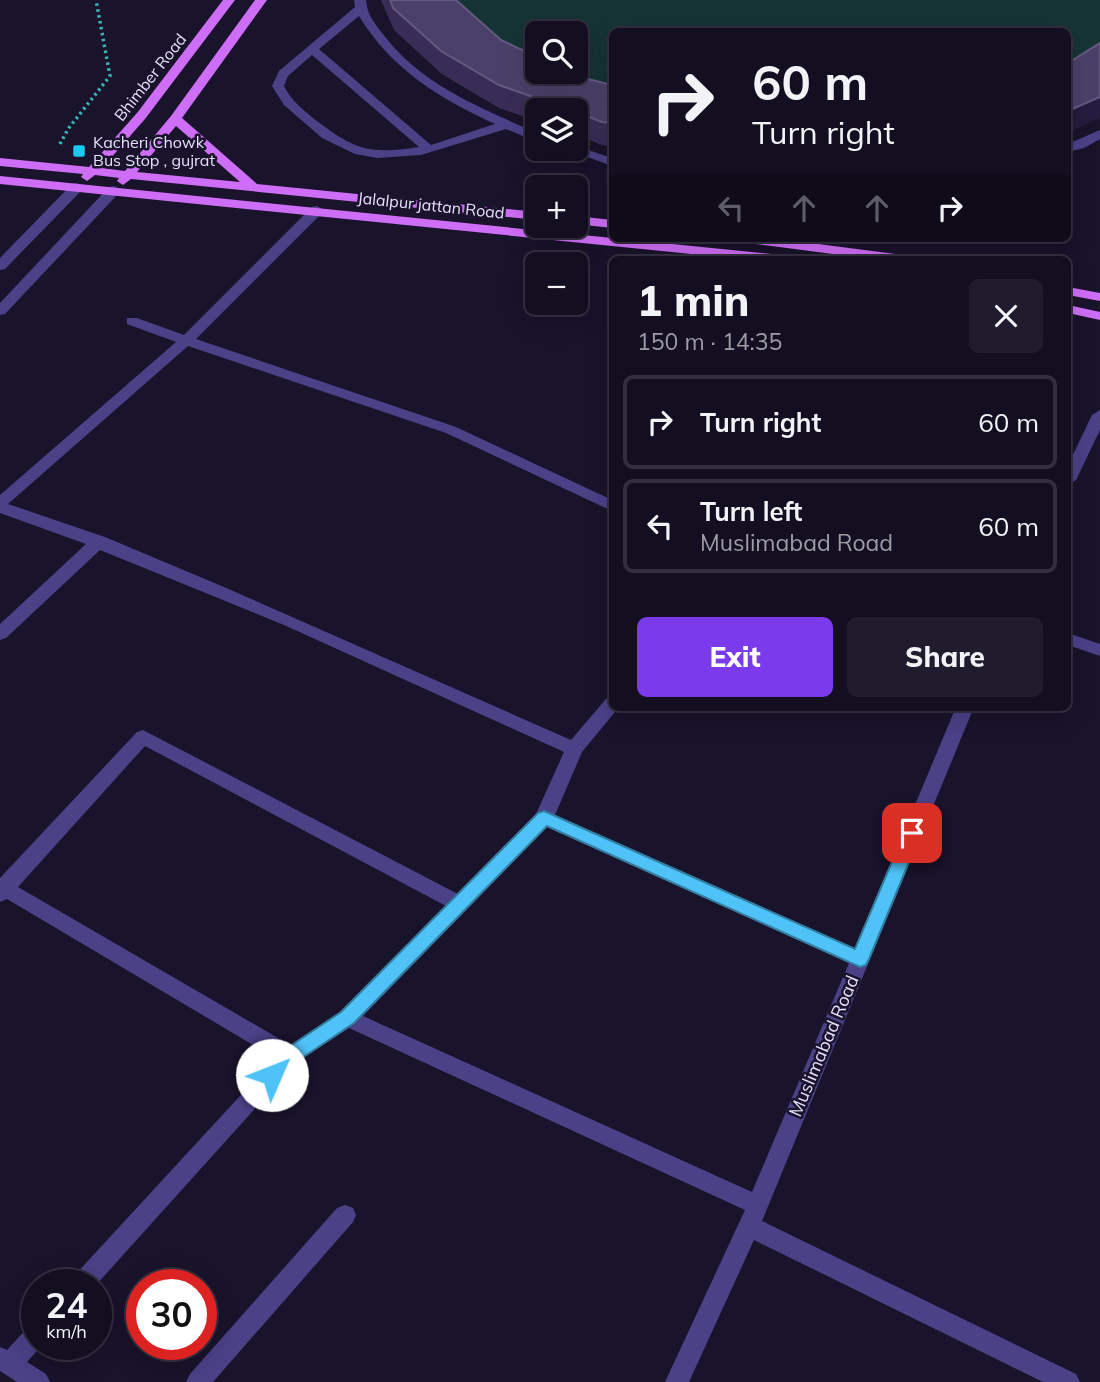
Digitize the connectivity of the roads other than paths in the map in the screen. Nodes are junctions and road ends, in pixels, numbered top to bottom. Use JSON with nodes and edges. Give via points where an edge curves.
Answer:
{"nodes":[{"id":1,"x":229,"y":0,"type":"edge"},
{"id":2,"x":261,"y":0,"type":"edge"},
{"id":3,"x":360,"y":5,"type":"edge"},
{"id":4,"x":312,"y":48,"type":"junction"},
{"id":5,"x":175,"y":119,"type":"junction"},
{"id":6,"x":507,"y":124,"type":"junction"},
{"id":7,"x":525,"y":132,"type":"edge"},
{"id":8,"x":1100,"y":134,"type":"edge"},
{"id":9,"x":1071,"y":147,"type":"edge"},
{"id":10,"x":428,"y":149,"type":"junction"},
{"id":11,"x":588,"y":154,"type":"edge"},
{"id":12,"x":609,"y":161,"type":"edge"},
{"id":13,"x":0,"y":162,"type":"edge"},
{"id":14,"x":92,"y":171,"type":"junction"},
{"id":15,"x":129,"y":174,"type":"junction"},
{"id":16,"x":0,"y":180,"type":"edge"},
{"id":17,"x":253,"y":186,"type":"junction"},
{"id":18,"x":77,"y":187,"type":"junction"},
{"id":19,"x":114,"y":190,"type":"junction"},
{"id":20,"x":317,"y":211,"type":"junction"},
{"id":21,"x":525,"y":215,"type":"edge"},
{"id":22,"x":588,"y":221,"type":"edge"},
{"id":23,"x":609,"y":224,"type":"edge"},
{"id":24,"x":609,"y":241,"type":"edge"},
{"id":25,"x":617,"y":242,"type":"edge"},
{"id":26,"x":772,"y":242,"type":"edge"},
{"id":27,"x":752,"y":256,"type":"edge"},
{"id":28,"x":880,"y":256,"type":"edge"},
{"id":29,"x":0,"y":265,"type":"edge"},
{"id":30,"x":1071,"y":292,"type":"edge"},
{"id":31,"x":1100,"y":297,"type":"edge"},
{"id":32,"x":1071,"y":310,"type":"edge"},
{"id":33,"x":0,"y":311,"type":"edge"},
{"id":34,"x":1100,"y":316,"type":"edge"},
{"id":35,"x":132,"y":321,"type":"dead end"},
{"id":36,"x":188,"y":340,"type":"junction"},
{"id":37,"x":1100,"y":415,"type":"edge"},
{"id":38,"x":1071,"y":474,"type":"edge"},
{"id":39,"x":0,"y":505,"type":"edge"},
{"id":40,"x":609,"y":505,"type":"edge"},
{"id":41,"x":99,"y":541,"type":"junction"},
{"id":42,"x":0,"y":634,"type":"edge"},
{"id":43,"x":1071,"y":640,"type":"edge"},
{"id":44,"x":1100,"y":650,"type":"edge"},
{"id":45,"x":609,"y":707,"type":"edge"},
{"id":46,"x":962,"y":711,"type":"edge"},
{"id":47,"x":573,"y":749,"type":"junction"},
{"id":48,"x":544,"y":818,"type":"junction"},
{"id":49,"x":2,"y":889,"type":"edge"},
{"id":50,"x":460,"y":904,"type":"junction"},
{"id":51,"x":860,"y":959,"type":"junction"},
{"id":52,"x":348,"y":1018,"type":"junction"},
{"id":53,"x":289,"y":1056,"type":"junction"},
{"id":54,"x":345,"y":1215,"type":"dead end"},
{"id":55,"x":753,"y":1216,"type":"junction"},
{"id":56,"x":96,"y":1269,"type":"edge"},
{"id":57,"x":21,"y":1348,"type":"edge"},
{"id":58,"x":5,"y":1361,"type":"edge"},
{"id":59,"x":38,"y":1382,"type":"edge"},
{"id":60,"x":198,"y":1382,"type":"edge"},
{"id":61,"x":677,"y":1382,"type":"edge"},
{"id":62,"x":1068,"y":1382,"type":"edge"}],
"edges":[{"from":1,"to":14,"type":"main road","name":"Bhimber Road","via":[[141,117]]},
{"from":2,"to":5,"type":"main road"},
{"from":3,"to":4,"type":"street"},
{"from":3,"to":6,"type":"street","via":[[383,45],[419,77]]},
{"from":4,"to":10,"type":"street"},
{"from":4,"to":10,"type":"street","via":[[283,74],[278,86],[284,100],[335,142],[354,149],[377,153]]},
{"from":5,"to":15,"type":"main road"},
{"from":5,"to":17,"type":"main road"},
{"from":6,"to":7,"type":"street"},
{"from":6,"to":10,"type":"street"},
{"from":8,"to":9,"type":"street"},
{"from":11,"to":12,"type":"street"},
{"from":13,"to":14,"type":"main road","name":"Jalalpur jattan Road"},
{"from":14,"to":15,"type":"main road","name":"Jalalpur jattan Road"},
{"from":14,"to":18,"type":"main road","name":"Bhimber Road"},
{"from":15,"to":17,"type":"main road","name":"Jalalpur jattan Road"},
{"from":15,"to":19,"type":"main road"},
{"from":16,"to":18,"type":"main road","name":"Jalalpur jattan Road"},
{"from":17,"to":21,"type":"main road","name":"Jalalpur jattan Road"},
{"from":18,"to":19,"type":"main road","name":"Jalalpur jattan Road"},
{"from":18,"to":29,"type":"street"},
{"from":19,"to":20,"type":"main road","name":"Jalalpur jattan Road"},
{"from":19,"to":33,"type":"street"},
{"from":20,"to":24,"type":"main road","name":"Jalalpur jattan Road"},
{"from":20,"to":36,"type":"street"},
{"from":22,"to":23,"type":"main road"},
{"from":25,"to":27,"type":"main road","name":"Jalalpur jattan Road"},
{"from":26,"to":28,"type":"main road"},
{"from":30,"to":31,"type":"main road"},
{"from":32,"to":34,"type":"main road"},
{"from":35,"to":36,"type":"street"},
{"from":36,"to":39,"type":"street"},
{"from":36,"to":40,"type":"street","via":[[451,430]]},
{"from":37,"to":38,"type":"street"},
{"from":39,"to":41,"type":"street"},
{"from":41,"to":42,"type":"street"},
{"from":41,"to":47,"type":"street","via":[[281,616]]},
{"from":43,"to":44,"type":"street"},
{"from":45,"to":47,"type":"street"},
{"from":46,"to":51,"type":"street","name":"Muslimabad Road"},
{"from":47,"to":48,"type":"street"},
{"from":48,"to":50,"type":"street"},
{"from":48,"to":51,"type":"street"},
{"from":49,"to":50,"type":"street","via":[[143,737]]},
{"from":49,"to":53,"type":"street"},
{"from":50,"to":52,"type":"street"},
{"from":51,"to":55,"type":"street","name":"Muslimabad Road"},
{"from":52,"to":53,"type":"street"},
{"from":52,"to":55,"type":"street"},
{"from":53,"to":56,"type":"street"},
{"from":54,"to":60,"type":"street"},
{"from":55,"to":61,"type":"street","name":"Muslimabad Road"},
{"from":55,"to":62,"type":"street"},
{"from":57,"to":58,"type":"street"},
{"from":58,"to":59,"type":"street"}]}
